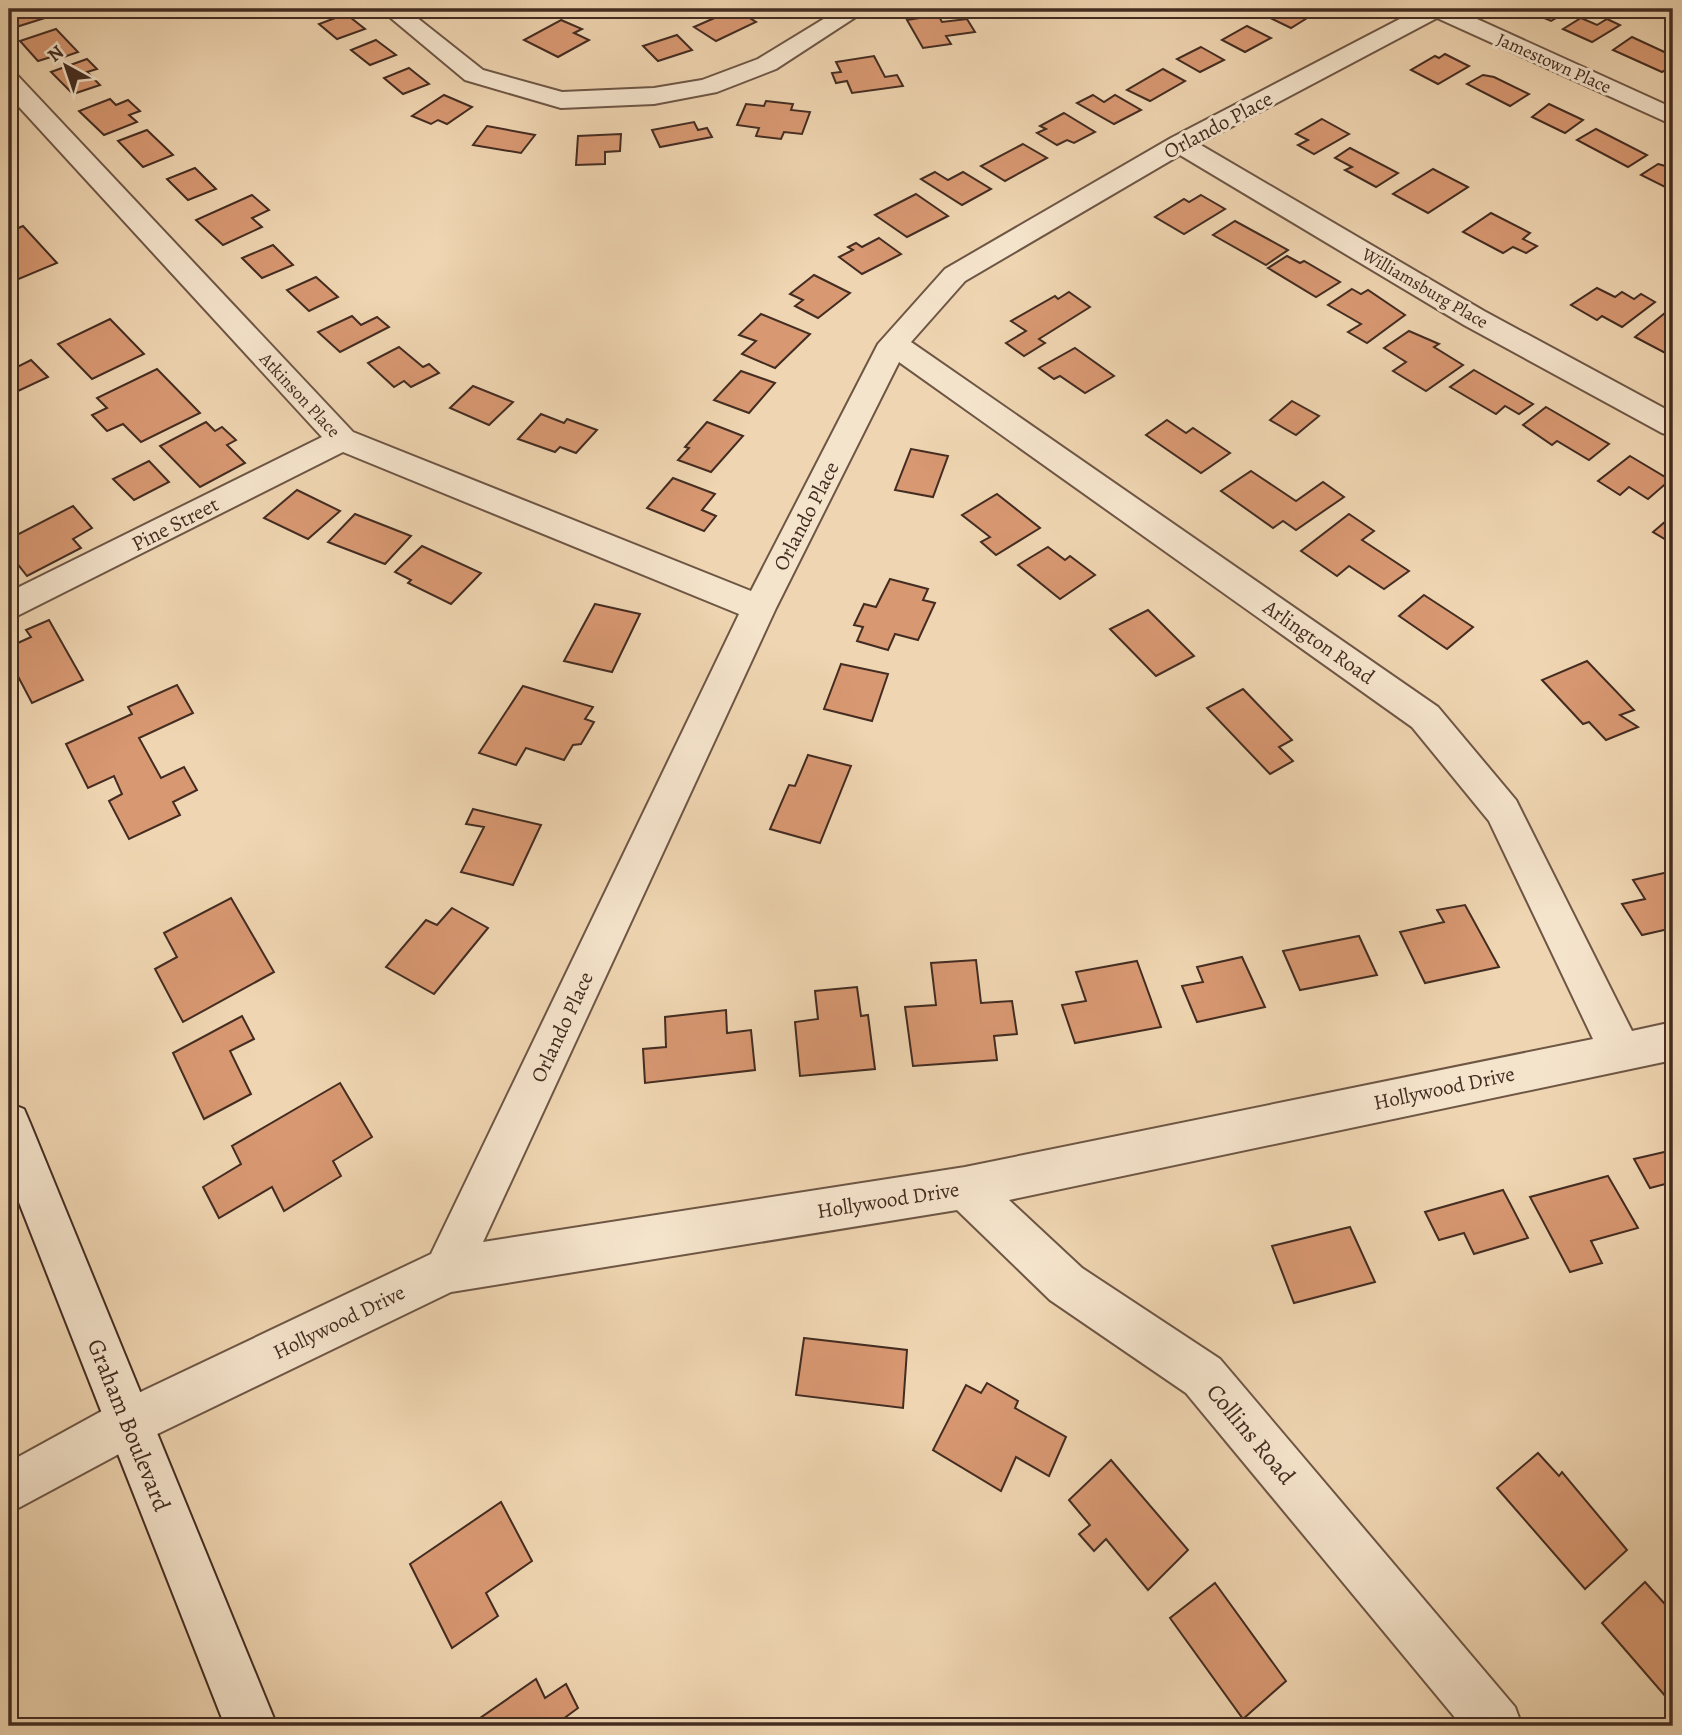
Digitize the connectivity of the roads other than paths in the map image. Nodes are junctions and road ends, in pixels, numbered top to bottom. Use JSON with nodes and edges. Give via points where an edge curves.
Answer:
{"nodes":[{"id":1,"x":391,"y":9,"type":"edge"},
{"id":2,"x":856,"y":9,"type":"edge"},
{"id":3,"x":1436,"y":9,"type":"edge"},
{"id":4,"x":9,"y":81,"type":"edge"},
{"id":5,"x":1673,"y":117,"type":"edge"},
{"id":6,"x":1180,"y":144,"type":"junction"},
{"id":7,"x":892,"y":344,"type":"junction"},
{"id":8,"x":1673,"y":426,"type":"edge"},
{"id":9,"x":342,"y":440,"type":"junction"},
{"id":10,"x":9,"y":607,"type":"edge"},
{"id":11,"x":759,"y":608,"type":"junction"},
{"id":12,"x":1673,"y":1041,"type":"edge"},
{"id":13,"x":1621,"y":1052,"type":"junction"},
{"id":14,"x":9,"y":1123,"type":"edge"},
{"id":15,"x":965,"y":1188,"type":"junction"},
{"id":16,"x":447,"y":1270,"type":"junction"},
{"id":17,"x":128,"y":1423,"type":"junction"},
{"id":18,"x":9,"y":1489,"type":"edge"},
{"id":19,"x":251,"y":1726,"type":"edge"},
{"id":20,"x":1496,"y":1726,"type":"edge"}],
"edges":[{"from":1,"to":2,"type":"street","via":[[474,75],[561,100],[654,96],[708,87],[767,64]]},
{"from":3,"to":5,"type":"street","name":"Jamestown Place"},
{"from":3,"to":6,"type":"street","name":"Orlando Place"},
{"from":4,"to":9,"type":"street","name":"Atkinson Place"},
{"from":6,"to":7,"type":"street","name":"Orlando Place","via":[[955,275]]},
{"from":6,"to":8,"type":"street","name":"Williamsburg Place","via":[[1474,318]]},
{"from":7,"to":11,"type":"street","name":"Orlando Place"},
{"from":7,"to":13,"type":"street","name":"Arlington Road","via":[[1425,717],[1503,811]]},
{"from":9,"to":10,"type":"street","name":"Pine Street"},
{"from":9,"to":11,"type":"street","name":"Atkinson Place"},
{"from":11,"to":16,"type":"street","name":"Orlando Place"},
{"from":12,"to":13,"type":"street","name":"Hollywood Drive"},
{"from":13,"to":15,"type":"street","name":"Hollywood Drive"},
{"from":14,"to":17,"type":"street","name":"Graham Boulevard"},
{"from":15,"to":16,"type":"street","name":"Hollywood Drive"},
{"from":15,"to":20,"type":"street","name":"Collins Road","via":[[1066,1284],[1203,1376]]},
{"from":16,"to":17,"type":"street","name":"Hollywood Drive"},
{"from":17,"to":18,"type":"street","name":"Hollywood Drive"},
{"from":17,"to":19,"type":"street","name":"Graham Boulevard"}]}
